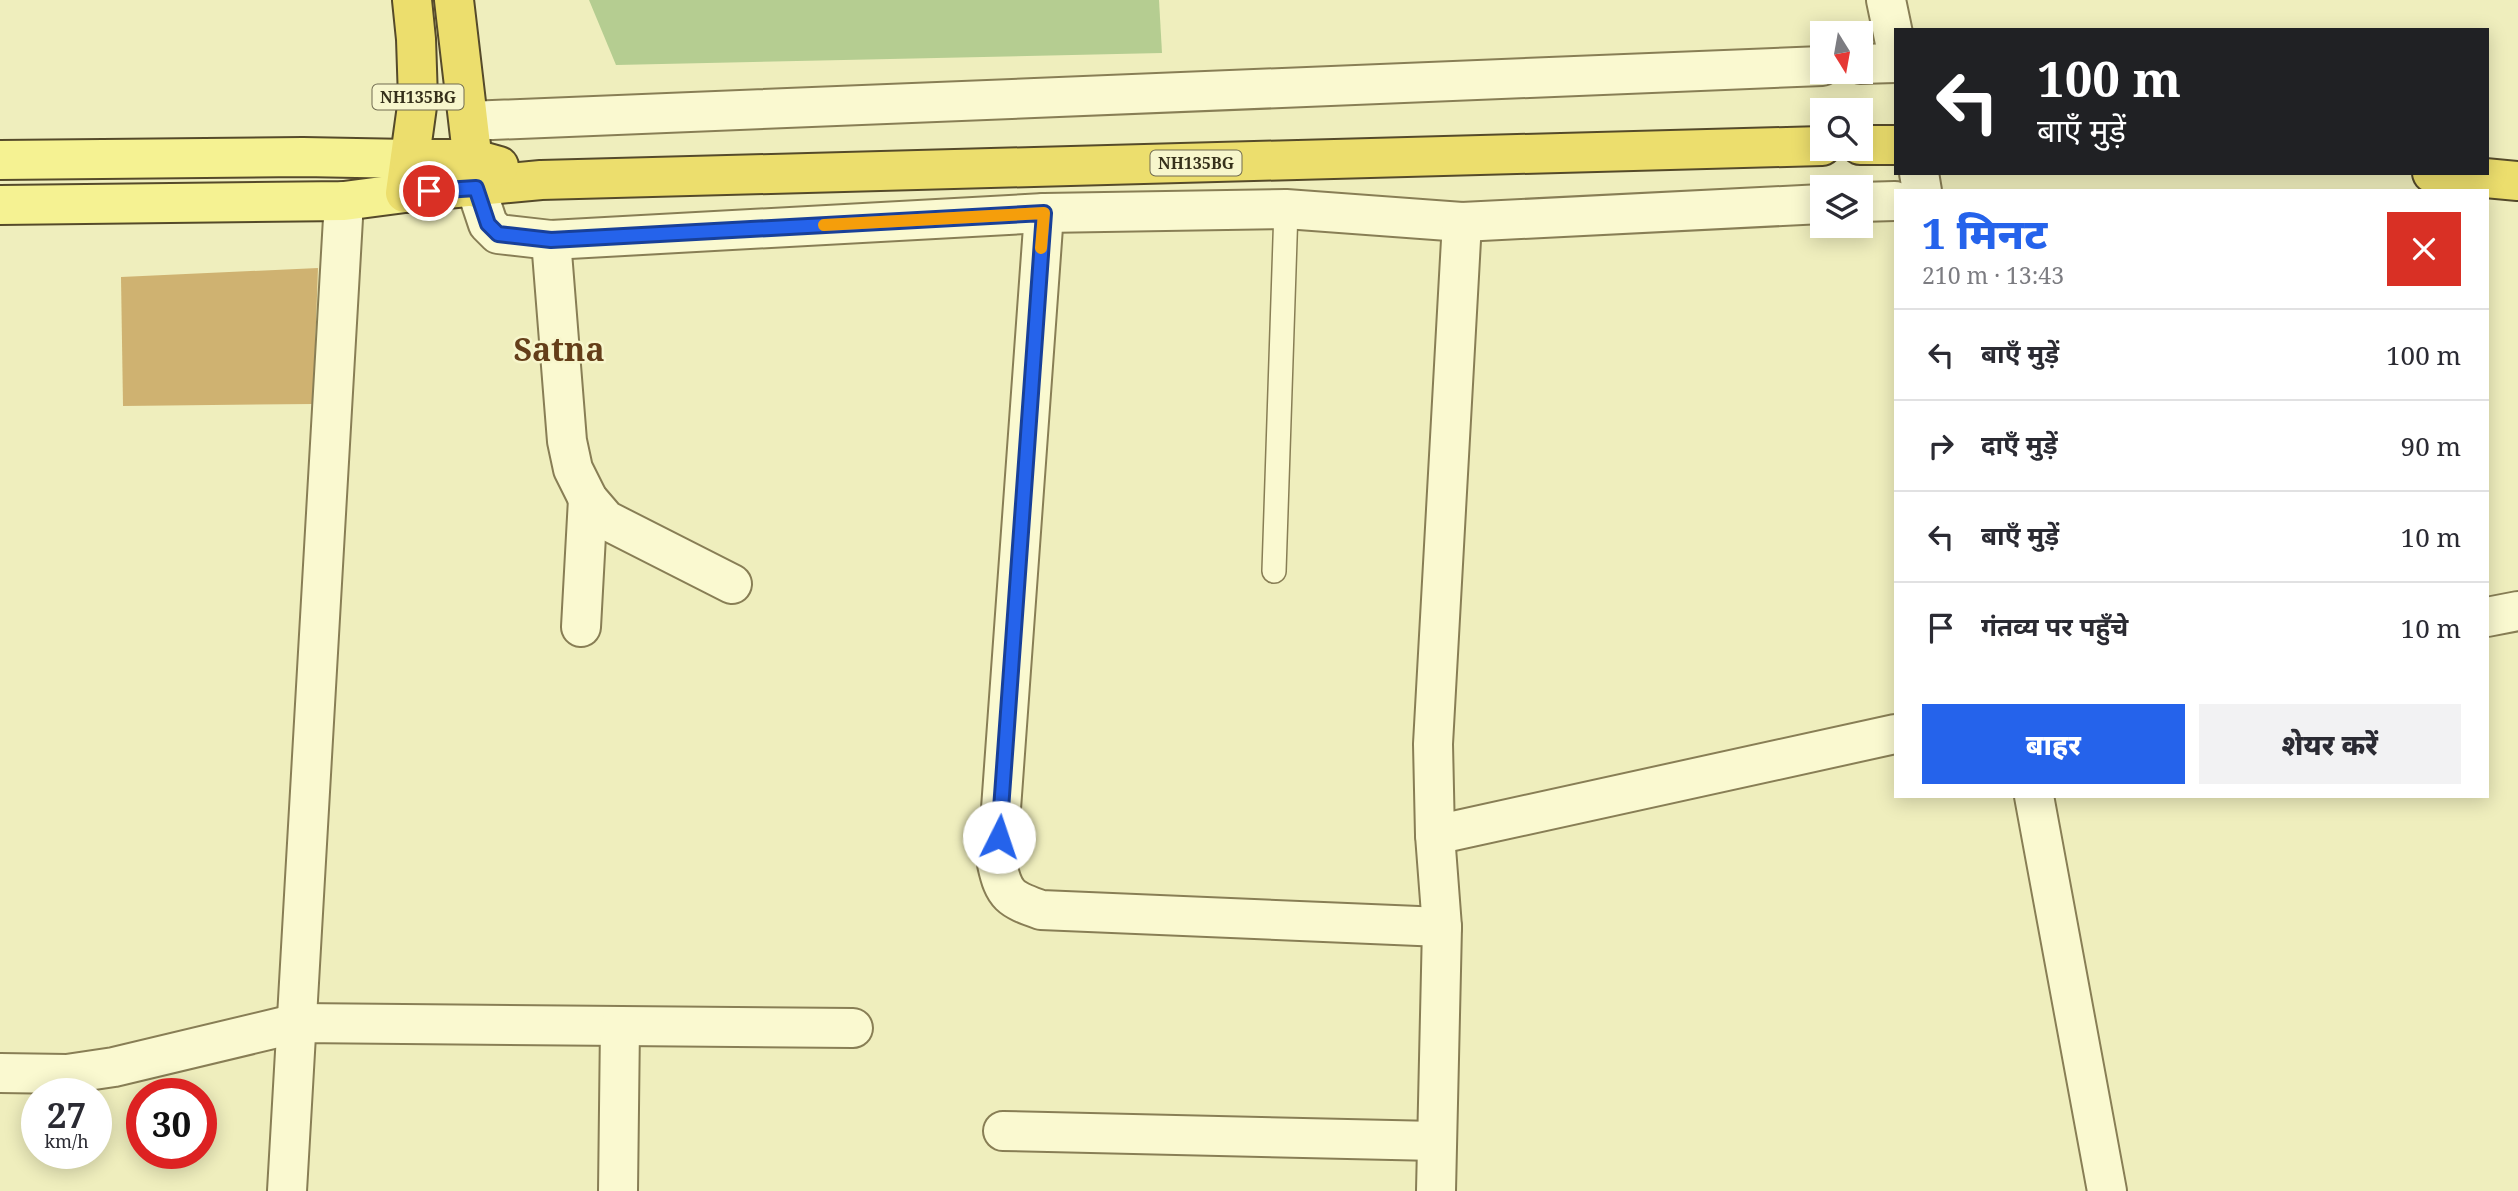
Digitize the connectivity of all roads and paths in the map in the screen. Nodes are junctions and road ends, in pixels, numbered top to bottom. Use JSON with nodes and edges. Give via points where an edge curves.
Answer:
{"nodes":[{"id":1,"x":412,"y":0,"type":"edge"},
{"id":2,"x":454,"y":0,"type":"edge"},
{"id":3,"x":1886,"y":0,"type":"edge"},
{"id":4,"x":1894,"y":38,"type":"edge"},
{"id":5,"x":1894,"y":63,"type":"edge"},
{"id":6,"x":1873,"y":64,"type":"edge"},
{"id":7,"x":1810,"y":66,"type":"edge"},
{"id":8,"x":468,"y":121,"type":"junction"},
{"id":9,"x":1873,"y":145,"type":"edge"},
{"id":10,"x":1894,"y":145,"type":"edge"},
{"id":11,"x":1810,"y":146,"type":"edge"},
{"id":12,"x":0,"y":160,"type":"edge"},
{"id":13,"x":475,"y":173,"type":"junction"},
{"id":14,"x":2454,"y":175,"type":"edge"},
{"id":15,"x":407,"y":176,"type":"junction"},
{"id":16,"x":2518,"y":181,"type":"edge"},
{"id":17,"x":344,"y":201,"type":"junction"},
{"id":18,"x":1894,"y":201,"type":"edge"},
{"id":19,"x":1873,"y":202,"type":"edge"},
{"id":20,"x":0,"y":205,"type":"edge"},
{"id":21,"x":1810,"y":205,"type":"edge"},
{"id":22,"x":1286,"y":209,"type":"junction"},
{"id":23,"x":1044,"y":213,"type":"junction"},
{"id":24,"x":1462,"y":222,"type":"junction"},
{"id":25,"x":551,"y":240,"type":"junction"},
{"id":26,"x":588,"y":499,"type":"junction"},
{"id":27,"x":1275,"y":571,"type":"dead end"},
{"id":28,"x":732,"y":584,"type":"dead end"},
{"id":29,"x":2518,"y":611,"type":"edge"},
{"id":30,"x":2489,"y":617,"type":"edge"},
{"id":31,"x":581,"y":627,"type":"dead end"},
{"id":32,"x":1894,"y":734,"type":"edge"},
{"id":33,"x":2034,"y":798,"type":"edge"},
{"id":34,"x":1435,"y":835,"type":"junction"},
{"id":35,"x":1442,"y":927,"type":"junction"},
{"id":36,"x":298,"y":1023,"type":"junction"},
{"id":37,"x":620,"y":1026,"type":"junction"},
{"id":38,"x":853,"y":1028,"type":"dead end"},
{"id":39,"x":0,"y":1073,"type":"edge"},
{"id":40,"x":1003,"y":1132,"type":"dead end"},
{"id":41,"x":1436,"y":1140,"type":"junction"},
{"id":42,"x":287,"y":1191,"type":"edge"},
{"id":43,"x":618,"y":1191,"type":"edge"},
{"id":44,"x":1436,"y":1191,"type":"edge"},
{"id":45,"x":2107,"y":1191,"type":"edge"}],
"edges":[{"from":1,"to":15,"type":"highway","number":"NH135BG","via":[[418,99]]},
{"from":2,"to":8,"type":"highway","number":"NH135BG"},
{"from":3,"to":4,"type":"street"},
{"from":5,"to":6,"type":"street"},
{"from":7,"to":8,"type":"street"},
{"from":8,"to":13,"type":"highway","number":"NH135BG"},
{"from":9,"to":10,"type":"highway"},
{"from":11,"to":13,"type":"highway","number":"NH135BG","via":[[556,180]]},
{"from":12,"to":15,"type":"main road","via":[[303,157]]},
{"from":13,"to":15,"type":"highway","number":"NH135BG"},
{"from":13,"to":25,"type":"street","via":[[488,224],[498,234]]},
{"from":14,"to":16,"type":"highway"},
{"from":15,"to":17,"type":"main road"},
{"from":17,"to":20,"type":"main road"},
{"from":17,"to":36,"type":"street"},
{"from":18,"to":19,"type":"street"},
{"from":21,"to":24,"type":"street"},
{"from":22,"to":23,"type":"street"},
{"from":22,"to":24,"type":"street"},
{"from":22,"to":27,"type":"lane"},
{"from":23,"to":25,"type":"street"},
{"from":23,"to":35,"type":"street","via":[[997,864],[1002,886],[1017,902],[1041,910]]},
{"from":24,"to":34,"type":"street","via":[[1433,744]]},
{"from":25,"to":26,"type":"street","via":[[567,441],[573,469]]},
{"from":26,"to":28,"type":"street","via":[[606,520]]},
{"from":26,"to":31,"type":"street"},
{"from":29,"to":30,"type":"street"},
{"from":32,"to":34,"type":"street"},
{"from":33,"to":45,"type":"street"},
{"from":34,"to":35,"type":"street"},
{"from":35,"to":41,"type":"street"},
{"from":36,"to":37,"type":"street"},
{"from":36,"to":39,"type":"street","via":[[114,1067],[67,1074]]},
{"from":36,"to":42,"type":"street"},
{"from":37,"to":38,"type":"street"},
{"from":37,"to":43,"type":"street"},
{"from":40,"to":41,"type":"street"},
{"from":41,"to":44,"type":"street"}]}
